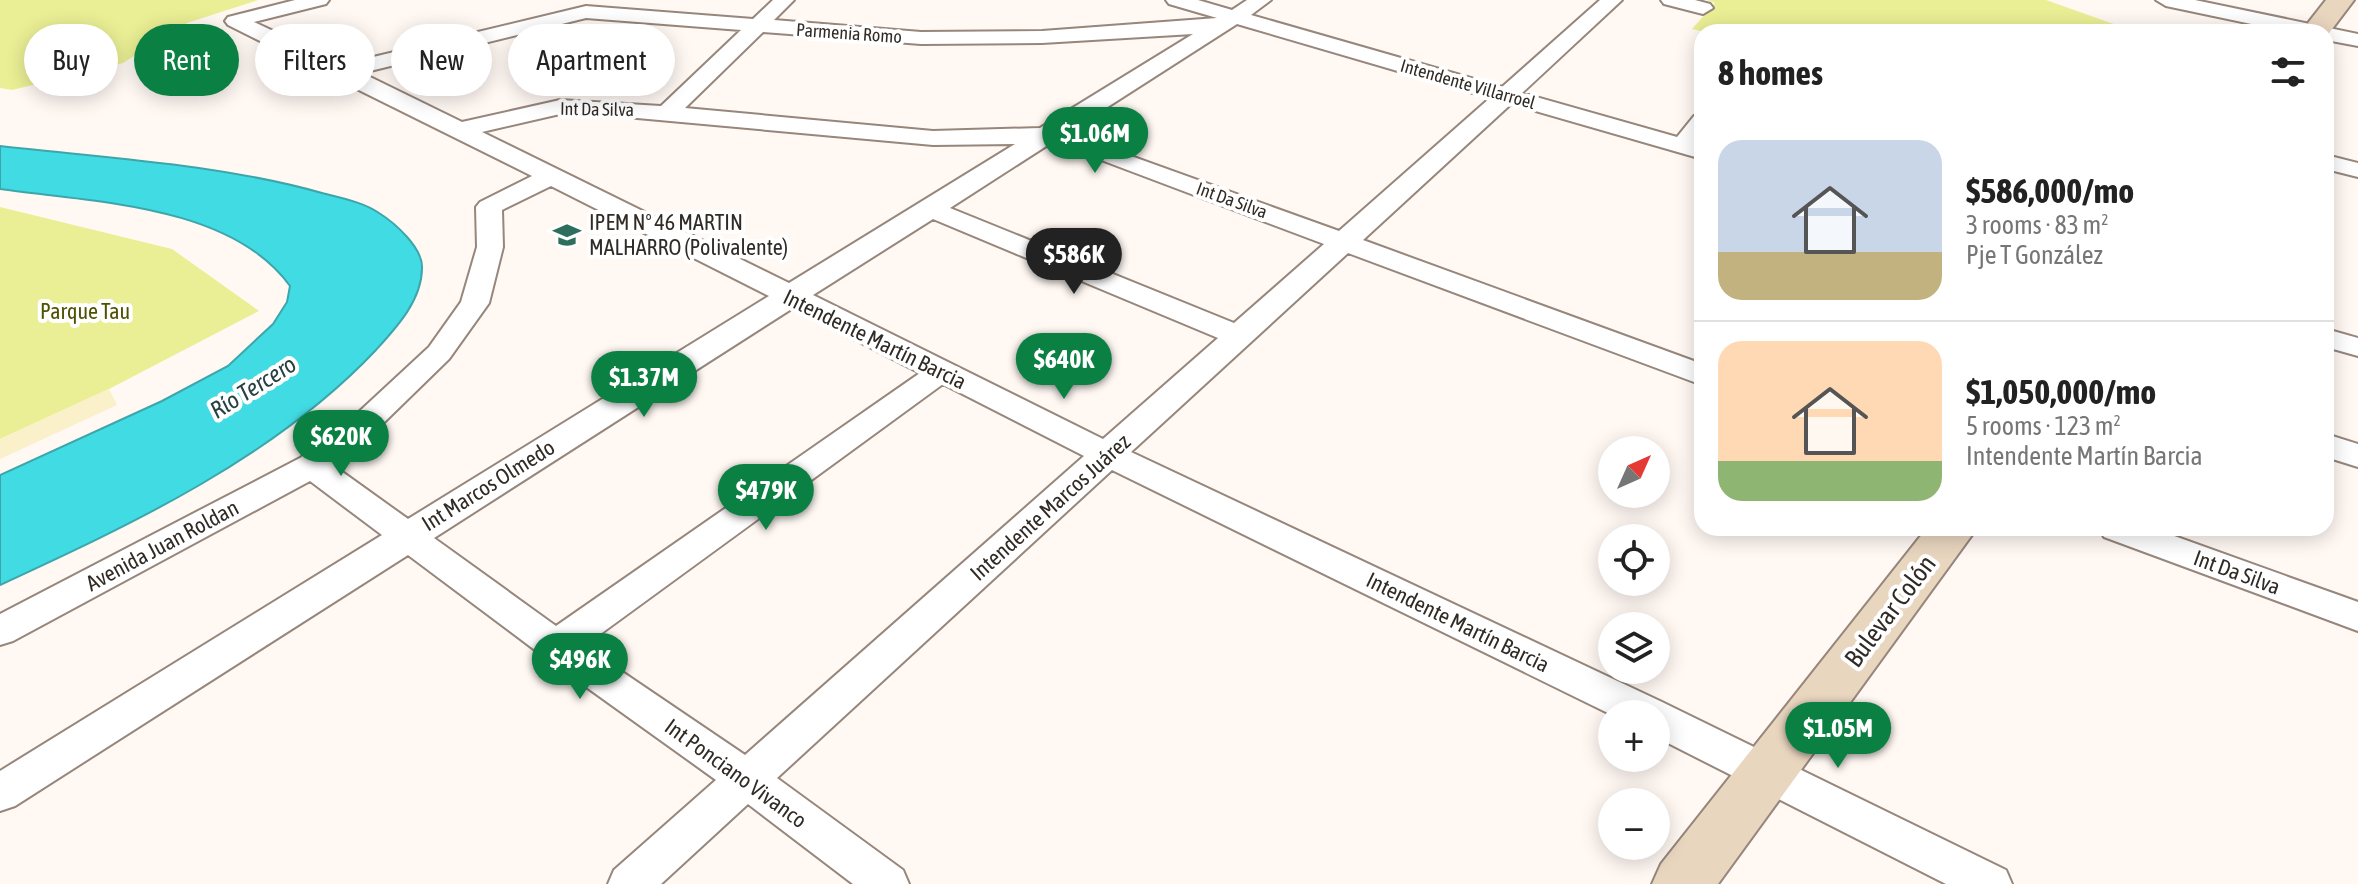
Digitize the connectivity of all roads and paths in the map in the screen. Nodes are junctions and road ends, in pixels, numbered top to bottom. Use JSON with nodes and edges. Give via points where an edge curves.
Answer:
{"nodes":[{"id":1,"x":319,"y":0,"type":"edge"},
{"id":2,"x":784,"y":0,"type":"edge"},
{"id":3,"x":1176,"y":0,"type":"edge"},
{"id":4,"x":1261,"y":0,"type":"edge"},
{"id":5,"x":1612,"y":0,"type":"edge"},
{"id":6,"x":1671,"y":0,"type":"edge"},
{"id":7,"x":2166,"y":0,"type":"edge"},
{"id":8,"x":2340,"y":0,"type":"edge"},
{"id":9,"x":1703,"y":8,"type":"dead end"},
{"id":10,"x":1227,"y":21,"type":"junction"},
{"id":11,"x":2279,"y":24,"type":"edge"},
{"id":12,"x":2323,"y":24,"type":"edge"},
{"id":13,"x":755,"y":26,"type":"junction"},
{"id":14,"x":255,"y":30,"type":"edge"},
{"id":15,"x":2334,"y":36,"type":"edge"},
{"id":16,"x":2358,"y":40,"type":"edge"},
{"id":17,"x":375,"y":63,"type":"edge"},
{"id":18,"x":375,"y":88,"type":"edge"},
{"id":19,"x":1505,"y":95,"type":"junction"},
{"id":20,"x":668,"y":112,"type":"junction"},
{"id":21,"x":458,"y":130,"type":"junction"},
{"id":22,"x":1049,"y":135,"type":"junction"},
{"id":23,"x":1692,"y":149,"type":"edge"},
{"id":24,"x":2334,"y":164,"type":"edge"},
{"id":25,"x":2358,"y":170,"type":"edge"},
{"id":26,"x":549,"y":177,"type":"junction"},
{"id":27,"x":929,"y":208,"type":"junction"},
{"id":28,"x":1343,"y":242,"type":"junction"},
{"id":29,"x":787,"y":296,"type":"junction"},
{"id":30,"x":1239,"y":336,"type":"junction"},
{"id":31,"x":2334,"y":340,"type":"edge"},
{"id":32,"x":2358,"y":347,"type":"edge"},
{"id":33,"x":942,"y":371,"type":"junction"},
{"id":34,"x":1694,"y":372,"type":"edge"},
{"id":35,"x":2334,"y":448,"type":"edge"},
{"id":36,"x":1109,"y":455,"type":"junction"},
{"id":37,"x":2358,"y":456,"type":"edge"},
{"id":38,"x":312,"y":466,"type":"junction"},
{"id":39,"x":1947,"y":536,"type":"edge"},
{"id":40,"x":2138,"y":536,"type":"edge"},
{"id":41,"x":406,"y":537,"type":"junction"},
{"id":42,"x":2358,"y":617,"type":"edge"},
{"id":43,"x":0,"y":631,"type":"edge"},
{"id":44,"x":556,"y":646,"type":"junction"},
{"id":45,"x":1619,"y":700,"type":"edge"},
{"id":46,"x":1670,"y":725,"type":"edge"},
{"id":47,"x":1769,"y":772,"type":"junction"},
{"id":48,"x":747,"y":779,"type":"junction"},
{"id":49,"x":0,"y":793,"type":"edge"},
{"id":50,"x":630,"y":884,"type":"edge"},
{"id":51,"x":887,"y":884,"type":"edge"},
{"id":52,"x":1682,"y":884,"type":"edge"},
{"id":53,"x":1990,"y":884,"type":"edge"}],
"edges":[{"from":1,"to":14,"type":"street","name":"Intendente Martín Barcia","via":[[235,21]]},
{"from":2,"to":13,"type":"street"},
{"from":3,"to":10,"type":"street","name":"Intendente Villarroel"},
{"from":4,"to":10,"type":"street","name":"Int Marcos Olmedo"},
{"from":5,"to":19,"type":"street","name":"Intendente Marcos Juárez"},
{"from":6,"to":9,"type":"street"},
{"from":7,"to":11,"type":"street"},
{"from":8,"to":12,"type":"main road"},
{"from":10,"to":13,"type":"street","name":"Parmenia Romo","via":[[1042,37],[921,38]]},
{"from":10,"to":19,"type":"street","name":"Intendente Villarroel"},
{"from":10,"to":22,"type":"street","name":"Int Marcos Olmedo"},
{"from":13,"to":17,"type":"street","name":"Parmenia Romo","via":[[573,13]]},
{"from":13,"to":20,"type":"street"},
{"from":15,"to":16,"type":"street"},
{"from":18,"to":21,"type":"street","name":"Intendente Martín Barcia"},
{"from":19,"to":23,"type":"street","name":"Intendente Villarroel"},
{"from":19,"to":28,"type":"street","name":"Intendente Marcos Juárez"},
{"from":20,"to":21,"type":"street","name":"Int Da Silva","via":[[560,107]]},
{"from":20,"to":22,"type":"street","name":"Int Da Silva","via":[[947,139]]},
{"from":21,"to":26,"type":"street","name":"Intendente Martín Barcia"},
{"from":22,"to":27,"type":"street","name":"Int Marcos Olmedo"},
{"from":22,"to":28,"type":"street","name":"Int Da Silva"},
{"from":24,"to":25,"type":"street"},
{"from":26,"to":29,"type":"street","name":"Intendente Martín Barcia"},
{"from":26,"to":38,"type":"street","name":"Avenida Juan Roldan","via":[[489,207],[490,247],[475,303],[439,353]]},
{"from":27,"to":29,"type":"street","name":"Int Marcos Olmedo"},
{"from":27,"to":30,"type":"street"},
{"from":28,"to":30,"type":"street","name":"Intendente Marcos Juárez"},
{"from":28,"to":34,"type":"street","name":"Int Da Silva"},
{"from":29,"to":33,"type":"street","name":"Intendente Martín Barcia"},
{"from":29,"to":41,"type":"street","name":"Int Marcos Olmedo"},
{"from":30,"to":36,"type":"street","name":"Intendente Marcos Juárez"},
{"from":31,"to":32,"type":"street"},
{"from":33,"to":36,"type":"street","name":"Intendente Martín Barcia"},
{"from":33,"to":44,"type":"street"},
{"from":35,"to":37,"type":"street"},
{"from":36,"to":45,"type":"street","name":"Intendente Martín Barcia"},
{"from":36,"to":48,"type":"street","name":"Intendente Marcos Juárez"},
{"from":38,"to":41,"type":"street","name":"Int Ponciano Vivanco"},
{"from":38,"to":43,"type":"street","name":"Avenida Juan Roldan"},
{"from":39,"to":47,"type":"main road","name":"Bulevar Colón"},
{"from":40,"to":42,"type":"street","name":"Int Da Silva"},
{"from":41,"to":44,"type":"street","name":"Int Ponciano Vivanco"},
{"from":41,"to":49,"type":"street","name":"Int Marcos Olmedo"},
{"from":44,"to":48,"type":"street","name":"Int Ponciano Vivanco"},
{"from":46,"to":47,"type":"street"},
{"from":47,"to":52,"type":"main road","name":"Bulevar Colón"},
{"from":47,"to":53,"type":"street"},
{"from":48,"to":50,"type":"street","name":"Intendente Marcos Juárez"},
{"from":48,"to":51,"type":"street","name":"Int Ponciano Vivanco"}]}
